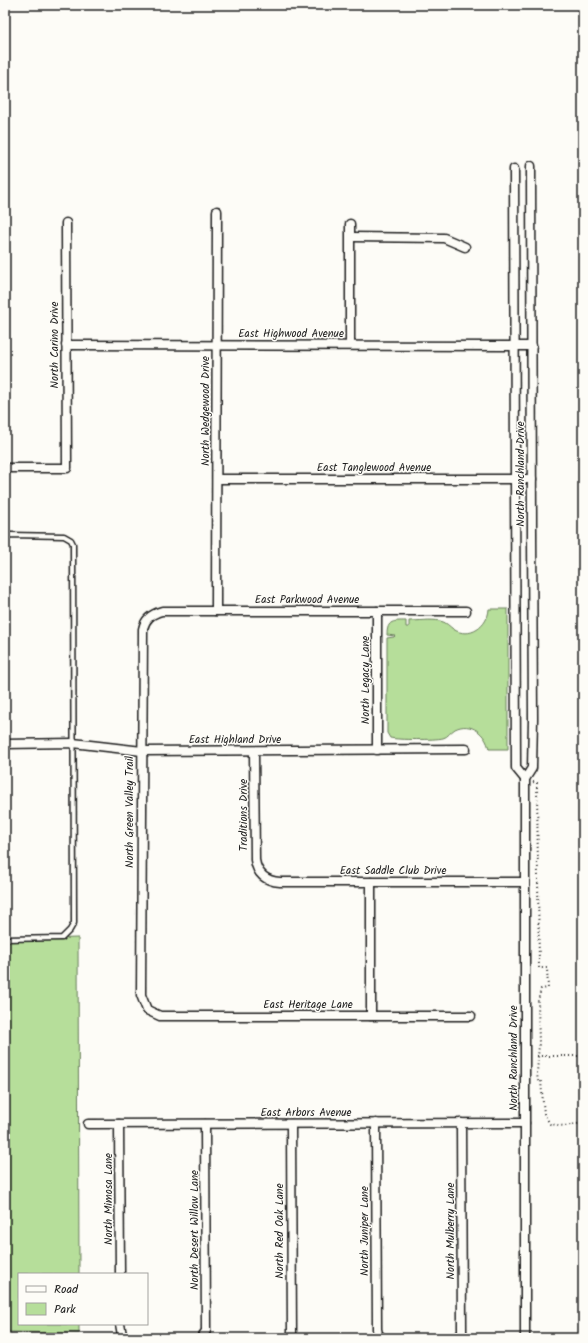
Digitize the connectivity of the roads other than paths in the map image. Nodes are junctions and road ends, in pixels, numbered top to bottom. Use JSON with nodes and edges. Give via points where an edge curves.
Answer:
{"nodes":[{"id":1,"x":531,"y":166,"type":"dead end"},
{"id":2,"x":514,"y":169,"type":"dead end"},
{"id":3,"x":217,"y":211,"type":"dead end"},
{"id":4,"x":66,"y":223,"type":"dead end"},
{"id":5,"x":350,"y":224,"type":"dead end"},
{"id":6,"x":351,"y":237,"type":"junction"},
{"id":7,"x":465,"y":247,"type":"dead end"},
{"id":8,"x":66,"y":345,"type":"junction"},
{"id":9,"x":217,"y":345,"type":"junction"},
{"id":10,"x":350,"y":345,"type":"junction"},
{"id":11,"x":516,"y":346,"type":"junction"},
{"id":12,"x":532,"y":346,"type":"junction"},
{"id":13,"x":5,"y":468,"type":"edge"},
{"id":14,"x":217,"y":479,"type":"junction"},
{"id":15,"x":514,"y":479,"type":"junction"},
{"id":16,"x":532,"y":479,"type":"junction"},
{"id":17,"x":5,"y":537,"type":"edge"},
{"id":18,"x":216,"y":611,"type":"junction"},
{"id":19,"x":377,"y":611,"type":"junction"},
{"id":20,"x":466,"y":611,"type":"dead end"},
{"id":21,"x":150,"y":616,"type":"joint"},
{"id":22,"x":73,"y":743,"type":"junction"},
{"id":23,"x":5,"y":744,"type":"edge"},
{"id":24,"x":466,"y":749,"type":"dead end"},
{"id":25,"x":377,"y":750,"type":"junction"},
{"id":26,"x":142,"y":751,"type":"junction"},
{"id":27,"x":254,"y":751,"type":"junction"},
{"id":28,"x":525,"y":779,"type":"junction"},
{"id":29,"x":263,"y":877,"type":"joint"},
{"id":30,"x":371,"y":882,"type":"junction"},
{"id":31,"x":524,"y":882,"type":"junction"},
{"id":32,"x":5,"y":939,"type":"edge"},
{"id":33,"x":147,"y":1010,"type":"joint"},
{"id":34,"x":371,"y":1016,"type":"junction"},
{"id":35,"x":471,"y":1016,"type":"dead end"},
{"id":36,"x":376,"y":1123,"type":"junction"},
{"id":37,"x":461,"y":1123,"type":"junction"},
{"id":38,"x":525,"y":1123,"type":"junction"},
{"id":39,"x":88,"y":1124,"type":"dead end"},
{"id":40,"x":119,"y":1124,"type":"junction"},
{"id":41,"x":205,"y":1124,"type":"junction"},
{"id":42,"x":291,"y":1124,"type":"junction"},
{"id":43,"x":120,"y":1273,"type":"edge"},
{"id":44,"x":120,"y":1325,"type":"edge"},
{"id":45,"x":123,"y":1336,"type":"edge"},
{"id":46,"x":203,"y":1337,"type":"edge"},
{"id":47,"x":292,"y":1338,"type":"edge"},
{"id":48,"x":381,"y":1338,"type":"edge"},
{"id":49,"x":458,"y":1338,"type":"edge"},
{"id":50,"x":525,"y":1338,"type":"edge"}],
"edges":[{"from":1,"to":12,"type":"street","name":"North Ranchland Drive"},
{"from":2,"to":11,"type":"street","name":"North Ranchland Drive"},
{"from":3,"to":9,"type":"street","name":"North Wedgewood Drive"},
{"from":4,"to":8,"type":"street","name":"North Carino Drive"},
{"from":5,"to":6,"type":"street"},
{"from":6,"to":7,"type":"street","via":[[444,238]]},
{"from":6,"to":10,"type":"street"},
{"from":8,"to":9,"type":"street","name":"East Highwood Avenue"},
{"from":8,"to":13,"type":"street","name":"North Carino Drive","via":[[67,468]]},
{"from":9,"to":10,"type":"street","name":"East Highwood Avenue"},
{"from":9,"to":14,"type":"street","name":"North Wedgewood Drive"},
{"from":10,"to":11,"type":"street","name":"East Highwood Avenue"},
{"from":11,"to":12,"type":"street","name":"East Highwood Avenue"},
{"from":11,"to":15,"type":"street","name":"North Ranchland Drive"},
{"from":12,"to":16,"type":"street","name":"North Ranchland Drive"},
{"from":14,"to":15,"type":"street","name":"East Tanglewood Avenue"},
{"from":14,"to":18,"type":"street","name":"North Wedgewood Drive"},
{"from":15,"to":16,"type":"street","name":"East Tanglewood Avenue"},
{"from":15,"to":28,"type":"street","name":"North Ranchland Drive","via":[[516,768]]},
{"from":16,"to":28,"type":"street","name":"North Ranchland Drive","via":[[533,726],[532,768]]},
{"from":17,"to":22,"type":"lane","via":[[64,536],[73,544]]},
{"from":18,"to":19,"type":"street","name":"East Parkwood Avenue"},
{"from":18,"to":21,"type":"street","name":"East Parkwood Avenue","via":[[162,611]]},
{"from":19,"to":20,"type":"street","name":"East Parkwood Avenue"},
{"from":19,"to":25,"type":"street","name":"North Legacy Lane"},
{"from":21,"to":26,"type":"street","name":"North Green Valley Trail","via":[[142,629]]},
{"from":22,"to":23,"type":"street","name":"East Highland Drive"},
{"from":22,"to":26,"type":"street","name":"East Highland Drive"},
{"from":22,"to":32,"type":"lane","via":[[74,923],[62,938]]},
{"from":24,"to":25,"type":"street","name":"East Highland Drive"},
{"from":25,"to":27,"type":"street","name":"East Highland Drive"},
{"from":26,"to":27,"type":"street","name":"East Highland Drive"},
{"from":26,"to":33,"type":"street","name":"North Green Valley Trail","via":[[141,995]]},
{"from":27,"to":29,"type":"street","name":"Traditions Drive","via":[[255,860]]},
{"from":28,"to":31,"type":"street","name":"North Ranchland Drive"},
{"from":29,"to":30,"type":"street","name":"East Saddle Club Drive","via":[[280,882]]},
{"from":30,"to":31,"type":"street","name":"East Saddle Club Drive"},
{"from":30,"to":34,"type":"street"},
{"from":31,"to":38,"type":"street","name":"North Ranchland Drive"},
{"from":33,"to":34,"type":"street","name":"East Heritage Lane","via":[[160,1016]]},
{"from":34,"to":35,"type":"street","name":"East Heritage Lane"},
{"from":36,"to":37,"type":"street","name":"East Arbors Avenue"},
{"from":36,"to":42,"type":"street","name":"East Arbors Avenue"},
{"from":36,"to":48,"type":"street","name":"North Juniper Lane","via":[[377,1329]]},
{"from":37,"to":38,"type":"street","name":"East Arbors Avenue"},
{"from":37,"to":49,"type":"street","name":"North Mulberry Lane","via":[[462,1330]]},
{"from":38,"to":50,"type":"street","name":"North Ranchland Drive"},
{"from":39,"to":40,"type":"street","name":"East Arbors Avenue"},
{"from":40,"to":41,"type":"street","name":"East Arbors Avenue"},
{"from":40,"to":43,"type":"street","name":"North Mimosa Lane"},
{"from":41,"to":42,"type":"street","name":"East Arbors Avenue"},
{"from":41,"to":46,"type":"street","name":"North Desert Willow Lane","via":[[206,1331]]},
{"from":42,"to":47,"type":"street","name":"North Red Oak Lane"},
{"from":44,"to":45,"type":"street"}]}
